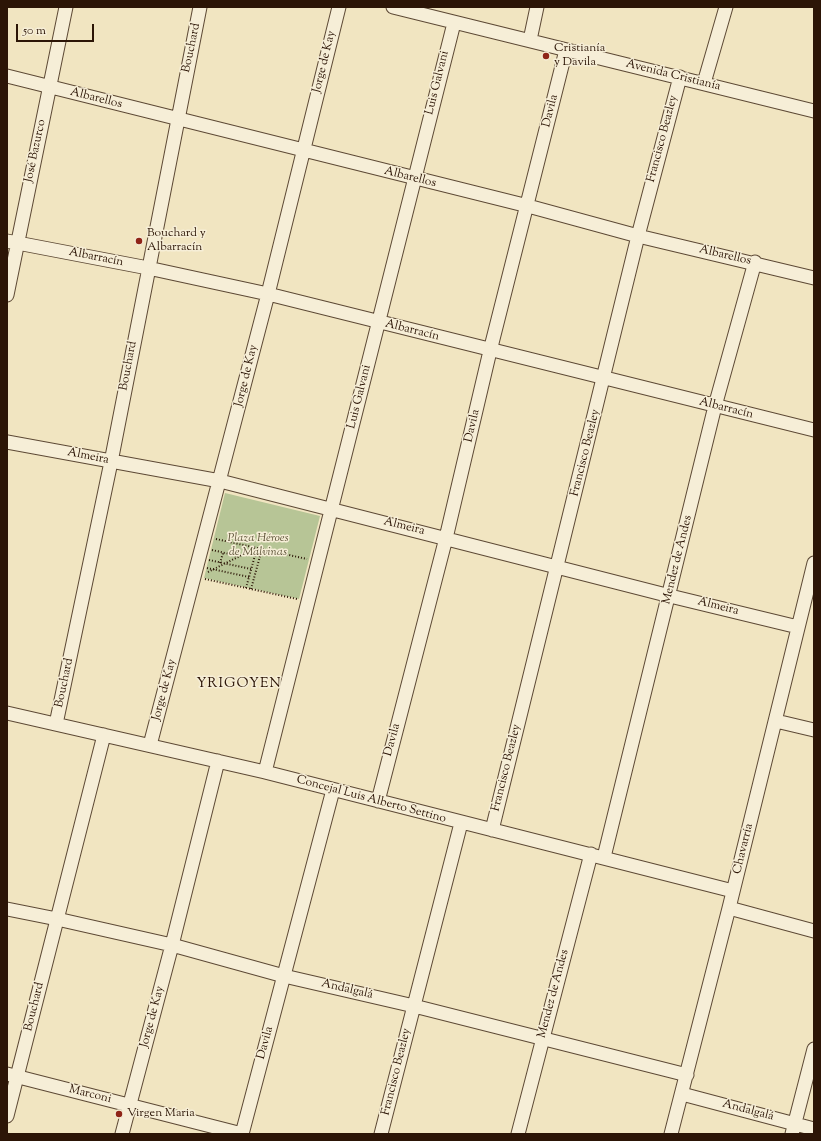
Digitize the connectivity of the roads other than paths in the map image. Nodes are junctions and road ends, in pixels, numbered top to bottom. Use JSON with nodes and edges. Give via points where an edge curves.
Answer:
{"nodes":[{"id":1,"x":66,"y":7,"type":"edge"},
{"id":2,"x":200,"y":7,"type":"edge"},
{"id":3,"x":339,"y":7,"type":"edge"},
{"id":4,"x":393,"y":7,"type":"edge"},
{"id":5,"x":537,"y":7,"type":"edge"},
{"id":6,"x":726,"y":7,"type":"edge"},
{"id":7,"x":454,"y":23,"type":"junction"},
{"id":8,"x":530,"y":40,"type":"junction"},
{"id":9,"x":566,"y":50,"type":"junction"},
{"id":10,"x":7,"y":76,"type":"edge"},
{"id":11,"x":680,"y":77,"type":"junction"},
{"id":12,"x":704,"y":83,"type":"junction"},
{"id":13,"x":49,"y":87,"type":"junction"},
{"id":14,"x":814,"y":111,"type":"edge"},
{"id":15,"x":177,"y":119,"type":"junction"},
{"id":16,"x":302,"y":151,"type":"junction"},
{"id":17,"x":414,"y":179,"type":"junction"},
{"id":18,"x":528,"y":206,"type":"junction"},
{"id":19,"x":638,"y":236,"type":"junction"},
{"id":20,"x":12,"y":242,"type":"edge"},
{"id":21,"x":755,"y":262,"type":"junction"},
{"id":22,"x":148,"y":268,"type":"junction"},
{"id":23,"x":814,"y":278,"type":"edge"},
{"id":24,"x":268,"y":294,"type":"junction"},
{"id":25,"x":7,"y":295,"type":"edge"},
{"id":26,"x":379,"y":323,"type":"junction"},
{"id":27,"x":490,"y":351,"type":"junction"},
{"id":28,"x":604,"y":379,"type":"junction"},
{"id":29,"x":715,"y":406,"type":"junction"},
{"id":30,"x":814,"y":430,"type":"edge"},
{"id":31,"x":7,"y":442,"type":"edge"},
{"id":32,"x":111,"y":462,"type":"junction"},
{"id":33,"x":220,"y":481,"type":"junction"},
{"id":34,"x":332,"y":509,"type":"junction"},
{"id":35,"x":446,"y":538,"type":"junction"},
{"id":36,"x":814,"y":563,"type":"edge"},
{"id":37,"x":558,"y":566,"type":"junction"},
{"id":38,"x":670,"y":596,"type":"junction"},
{"id":39,"x":798,"y":626,"type":"junction"},
{"id":40,"x":7,"y":713,"type":"edge"},
{"id":41,"x":776,"y":721,"type":"junction"},
{"id":42,"x":56,"y":724,"type":"junction"},
{"id":43,"x":814,"y":730,"type":"edge"},
{"id":44,"x":104,"y":735,"type":"junction"},
{"id":45,"x":150,"y":745,"type":"junction"},
{"id":46,"x":218,"y":761,"type":"junction"},
{"id":47,"x":265,"y":772,"type":"junction"},
{"id":48,"x":333,"y":790,"type":"junction"},
{"id":49,"x":378,"y":801,"type":"junction"},
{"id":50,"x":461,"y":823,"type":"junction"},
{"id":51,"x":492,"y":830,"type":"junction"},
{"id":52,"x":591,"y":854,"type":"junction"},
{"id":53,"x":604,"y":858,"type":"junction"},
{"id":54,"x":733,"y":891,"type":"junction"},
{"id":55,"x":730,"y":908,"type":"junction"},
{"id":56,"x":7,"y":909,"type":"edge"},
{"id":57,"x":57,"y":919,"type":"junction"},
{"id":58,"x":814,"y":931,"type":"edge"},
{"id":59,"x":172,"y":945,"type":"junction"},
{"id":60,"x":284,"y":976,"type":"junction"},
{"id":61,"x":414,"y":1006,"type":"junction"},
{"id":62,"x":542,"y":1039,"type":"junction"},
{"id":63,"x":814,"y":1049,"type":"edge"},
{"id":64,"x":12,"y":1075,"type":"edge"},
{"id":65,"x":687,"y":1075,"type":"junction"},
{"id":66,"x":682,"y":1094,"type":"junction"},
{"id":67,"x":129,"y":1105,"type":"junction"},
{"id":68,"x":7,"y":1116,"type":"edge"},
{"id":69,"x":794,"y":1129,"type":"edge"},
{"id":70,"x":814,"y":1129,"type":"edge"},
{"id":71,"x":122,"y":1134,"type":"edge"},
{"id":72,"x":242,"y":1134,"type":"edge"},
{"id":73,"x":381,"y":1134,"type":"edge"},
{"id":74,"x":518,"y":1134,"type":"edge"},
{"id":75,"x":671,"y":1134,"type":"edge"}],
"edges":[{"from":1,"to":13,"type":"street","name":"José Bazurco"},
{"from":2,"to":15,"type":"street","name":"Bouchard"},
{"from":3,"to":16,"type":"street","name":"Jorge de Kay"},
{"from":4,"to":7,"type":"street","name":"Avenida Cristianía"},
{"from":5,"to":8,"type":"street"},
{"from":6,"to":12,"type":"street"},
{"from":7,"to":8,"type":"street","name":"Avenida Cristianía"},
{"from":7,"to":17,"type":"street","name":"Luis Galvani"},
{"from":8,"to":9,"type":"street","name":"Avenida Cristianía"},
{"from":9,"to":11,"type":"street","name":"Avenida Cristianía"},
{"from":9,"to":18,"type":"street","name":"Davila"},
{"from":10,"to":13,"type":"street","name":"Albarellos"},
{"from":11,"to":12,"type":"street","name":"Avenida Cristianía"},
{"from":11,"to":19,"type":"street","name":"Francisco Beazley"},
{"from":12,"to":14,"type":"street","name":"Avenida Cristianía"},
{"from":13,"to":15,"type":"street","name":"Albarellos"},
{"from":13,"to":20,"type":"street","name":"José Bazurco"},
{"from":15,"to":16,"type":"street","name":"Albarellos"},
{"from":15,"to":22,"type":"street","name":"Bouchard"},
{"from":16,"to":17,"type":"street","name":"Albarellos"},
{"from":16,"to":24,"type":"street","name":"Jorge de Kay"},
{"from":17,"to":18,"type":"street","name":"Albarellos"},
{"from":17,"to":26,"type":"street","name":"Luis Galvani"},
{"from":18,"to":19,"type":"street","name":"Albarellos"},
{"from":18,"to":27,"type":"street","name":"Davila"},
{"from":19,"to":21,"type":"street","name":"Albarellos"},
{"from":19,"to":28,"type":"street","name":"Francisco Beazley"},
{"from":20,"to":22,"type":"street","name":"Albarracín"},
{"from":20,"to":25,"type":"street","name":"José Bazurco"},
{"from":21,"to":23,"type":"street","name":"Albarellos"},
{"from":21,"to":29,"type":"street","name":"Mendez de Andes"},
{"from":22,"to":24,"type":"street","name":"Albarracín"},
{"from":22,"to":32,"type":"street","name":"Bouchard"},
{"from":24,"to":26,"type":"street","name":"Albarracín"},
{"from":24,"to":33,"type":"street","name":"Jorge de Kay"},
{"from":26,"to":27,"type":"street","name":"Albarracín"},
{"from":26,"to":34,"type":"street","name":"Luis Galvani"},
{"from":27,"to":28,"type":"street","name":"Albarracín"},
{"from":27,"to":35,"type":"street","name":"Davila"},
{"from":28,"to":29,"type":"street","name":"Albarracín"},
{"from":28,"to":37,"type":"street","name":"Francisco Beazley"},
{"from":29,"to":30,"type":"street","name":"Albarracín"},
{"from":29,"to":38,"type":"street","name":"Mendez de Andes"},
{"from":31,"to":32,"type":"street","name":"Almeira"},
{"from":32,"to":33,"type":"street","name":"Almeira"},
{"from":32,"to":42,"type":"street","name":"Bouchard"},
{"from":33,"to":34,"type":"street","name":"Almeira"},
{"from":33,"to":45,"type":"street","name":"Jorge de Kay"},
{"from":34,"to":35,"type":"street","name":"Almeira"},
{"from":34,"to":47,"type":"street","name":"Luis Galvani"},
{"from":35,"to":37,"type":"street","name":"Almeira"},
{"from":35,"to":49,"type":"street","name":"Davila"},
{"from":36,"to":39,"type":"street","name":"Chavarría"},
{"from":37,"to":38,"type":"street","name":"Almeira"},
{"from":37,"to":51,"type":"street","name":"Francisco Beazley"},
{"from":38,"to":39,"type":"street","name":"Almeira"},
{"from":38,"to":53,"type":"street","name":"Mendez de Andes"},
{"from":39,"to":41,"type":"street","name":"Chavarría"},
{"from":40,"to":42,"type":"street","name":"Concejal Luis Alberto Settino"},
{"from":41,"to":43,"type":"street"},
{"from":41,"to":54,"type":"street","name":"Chavarría"},
{"from":42,"to":44,"type":"street","name":"Concejal Luis Alberto Settino"},
{"from":44,"to":45,"type":"street","name":"Concejal Luis Alberto Settino"},
{"from":44,"to":57,"type":"street","name":"Bouchard"},
{"from":45,"to":46,"type":"street","name":"Concejal Luis Alberto Settino"},
{"from":46,"to":47,"type":"street","name":"Concejal Luis Alberto Settino"},
{"from":46,"to":59,"type":"street","name":"Jorge de Kay"},
{"from":47,"to":48,"type":"street","name":"Concejal Luis Alberto Settino"},
{"from":48,"to":49,"type":"street","name":"Concejal Luis Alberto Settino"},
{"from":48,"to":60,"type":"street","name":"Davila"},
{"from":49,"to":50,"type":"street","name":"Concejal Luis Alberto Settino"},
{"from":50,"to":51,"type":"street","name":"Concejal Luis Alberto Settino"},
{"from":50,"to":61,"type":"street","name":"Francisco Beazley"},
{"from":51,"to":52,"type":"street","name":"Concejal Luis Alberto Settino"},
{"from":52,"to":53,"type":"street","name":"Concejal Luis Alberto Settino"},
{"from":52,"to":62,"type":"street","name":"Mendez de Andes"},
{"from":53,"to":54,"type":"street","name":"Concejal Luis Alberto Settino"},
{"from":54,"to":55,"type":"street","name":"Chavarría"},
{"from":55,"to":58,"type":"street"},
{"from":55,"to":65,"type":"street","name":"Chavarría"},
{"from":56,"to":57,"type":"street","name":"Andalgalá"},
{"from":57,"to":59,"type":"street","name":"Andalgalá"},
{"from":57,"to":64,"type":"street","name":"Bouchard"},
{"from":59,"to":60,"type":"street","name":"Andalgalá"},
{"from":59,"to":67,"type":"street","name":"Jorge de Kay"},
{"from":60,"to":61,"type":"street","name":"Andalgalá"},
{"from":60,"to":72,"type":"street","name":"Davila"},
{"from":61,"to":62,"type":"street","name":"Andalgalá"},
{"from":61,"to":73,"type":"street","name":"Francisco Beazley"},
{"from":62,"to":65,"type":"street","name":"Andalgalá"},
{"from":62,"to":74,"type":"street","name":"Mendez de Andes"},
{"from":63,"to":69,"type":"street"},
{"from":64,"to":67,"type":"street","name":"Marconi"},
{"from":64,"to":68,"type":"street","name":"Bouchard"},
{"from":65,"to":66,"type":"street","name":"Chavarría"},
{"from":66,"to":69,"type":"street","name":"Andalgalá"},
{"from":66,"to":75,"type":"street","name":"Chavarría"},
{"from":67,"to":71,"type":"street","name":"Jorge de Kay"},
{"from":67,"to":72,"type":"street","name":"Marconi"},
{"from":69,"to":70,"type":"street","name":"Andalgalá"}]}
